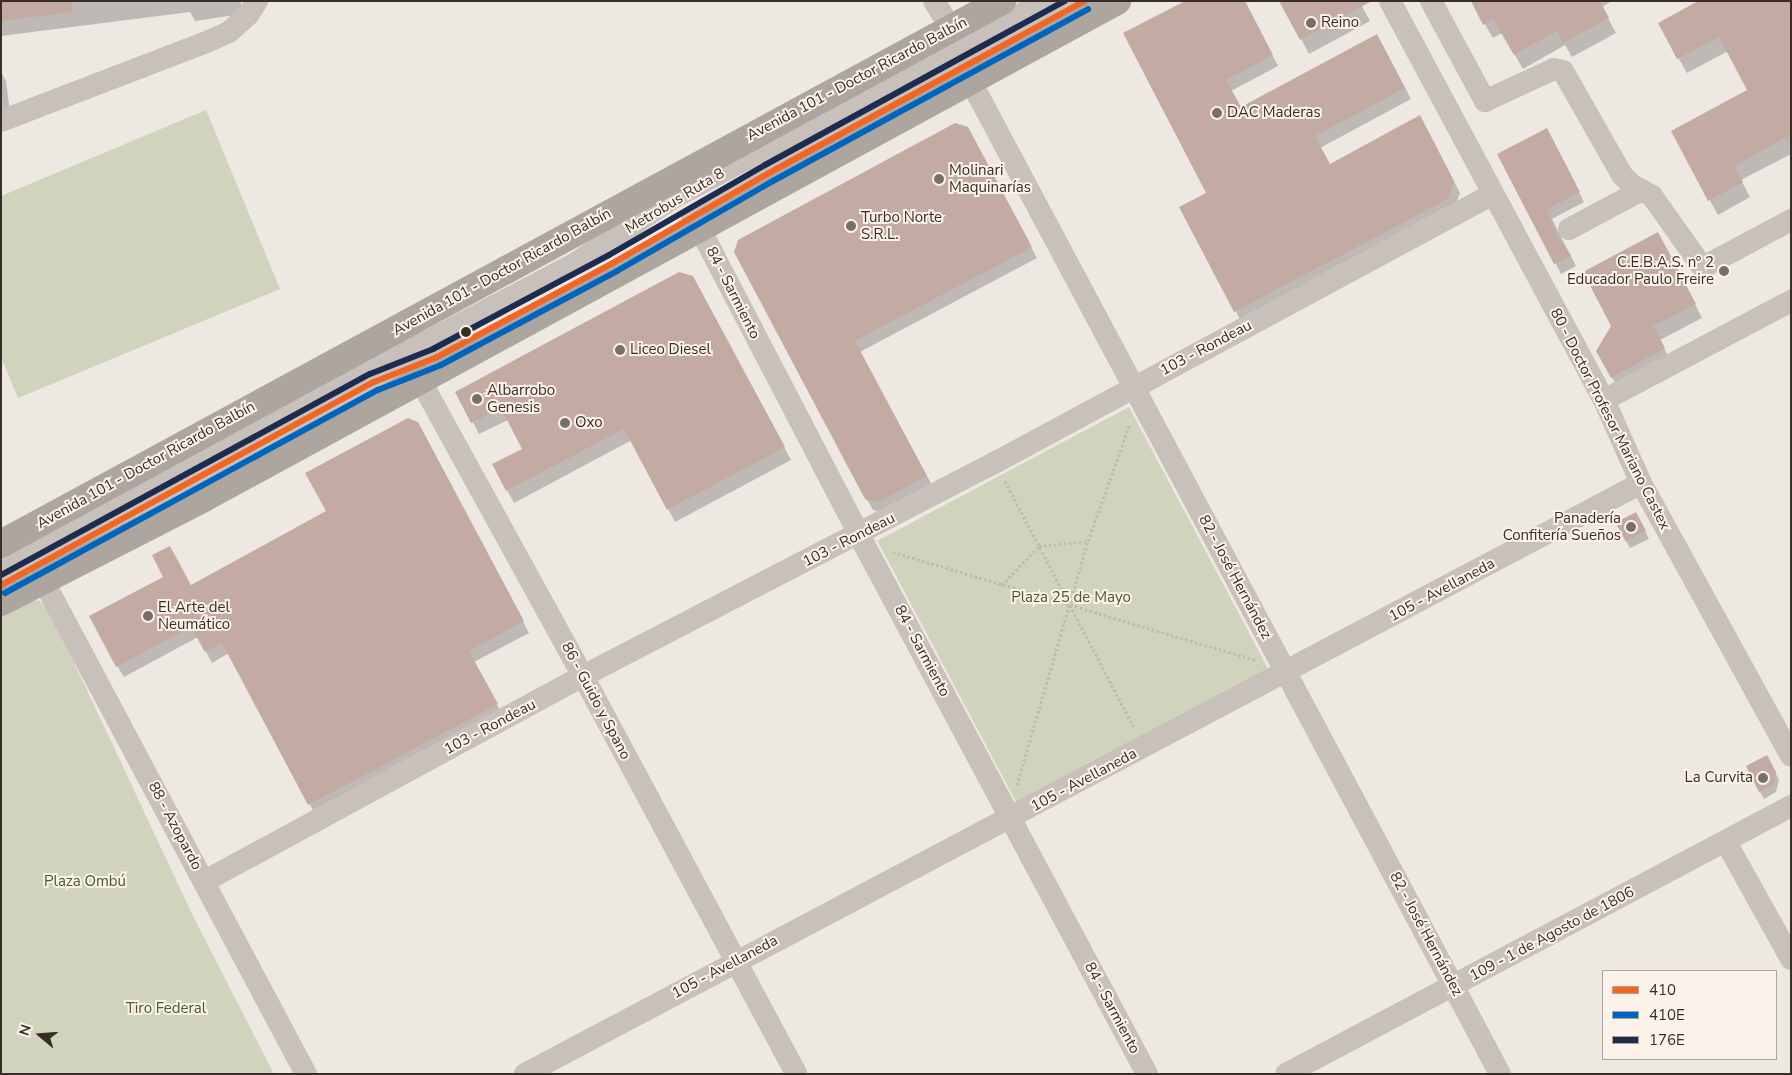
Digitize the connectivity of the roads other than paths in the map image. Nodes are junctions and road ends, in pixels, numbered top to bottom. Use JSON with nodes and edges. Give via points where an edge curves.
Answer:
{"nodes":[{"id":1,"x":257,"y":1,"type":"edge"},
{"id":2,"x":934,"y":1,"type":"edge"},
{"id":3,"x":1002,"y":1,"type":"edge"},
{"id":4,"x":1045,"y":1,"type":"edge"},
{"id":5,"x":1084,"y":1,"type":"edge"},
{"id":6,"x":1117,"y":1,"type":"edge"},
{"id":7,"x":1390,"y":1,"type":"edge"},
{"id":8,"x":1431,"y":1,"type":"edge"},
{"id":9,"x":951,"y":28,"type":"junction"},
{"id":10,"x":970,"y":80,"type":"junction"},
{"id":11,"x":1,"y":121,"type":"edge"},
{"id":12,"x":1642,"y":190,"type":"junction"},
{"id":13,"x":1491,"y":195,"type":"junction"},
{"id":14,"x":1791,"y":220,"type":"edge"},
{"id":15,"x":699,"y":226,"type":"junction"},
{"id":16,"x":1569,"y":229,"type":"dead end"},
{"id":17,"x":1791,"y":301,"type":"edge"},
{"id":18,"x":406,"y":357,"type":"junction"},
{"id":19,"x":1138,"y":391,"type":"junction"},
{"id":20,"x":1604,"y":400,"type":"junction"},
{"id":21,"x":1641,"y":483,"type":"junction"},
{"id":22,"x":146,"y":484,"type":"junction"},
{"id":23,"x":861,"y":539,"type":"junction"},
{"id":24,"x":1,"y":544,"type":"edge"},
{"id":25,"x":1,"y":563,"type":"edge"},
{"id":26,"x":43,"y":580,"type":"junction"},
{"id":27,"x":1,"y":585,"type":"edge"},
{"id":28,"x":1,"y":602,"type":"edge"},
{"id":29,"x":1284,"y":671,"type":"junction"},
{"id":30,"x":583,"y":676,"type":"junction"},
{"id":31,"x":1791,"y":756,"type":"edge"},
{"id":32,"x":1791,"y":806,"type":"edge"},
{"id":33,"x":1010,"y":815,"type":"junction"},
{"id":34,"x":1726,"y":842,"type":"junction"},
{"id":35,"x":205,"y":881,"type":"junction"},
{"id":36,"x":1791,"y":959,"type":"edge"},
{"id":37,"x":735,"y":961,"type":"junction"},
{"id":38,"x":1454,"y":986,"type":"junction"},
{"id":39,"x":306,"y":1074,"type":"edge"},
{"id":40,"x":526,"y":1074,"type":"edge"},
{"id":41,"x":796,"y":1074,"type":"edge"},
{"id":42,"x":1147,"y":1074,"type":"edge"},
{"id":43,"x":1286,"y":1074,"type":"edge"},
{"id":44,"x":1500,"y":1074,"type":"edge"}],
"edges":[{"from":1,"to":11,"type":"street","via":[[248,15],[229,32]]},
{"from":2,"to":9,"type":"street"},
{"from":3,"to":9,"type":"main road","name":"Avenida 101 - Doctor Ricardo Balbín"},
{"from":4,"to":18,"type":"street","name":"Metrobus Ruta 8","via":[[674,198],[576,262],[428,341]]},
{"from":5,"to":18,"type":"street","name":"Metrobus Ruta 8","via":[[777,168],[613,263],[436,357]]},
{"from":6,"to":10,"type":"main road","name":"Avenida 101 - Doctor Ricardo Balbín"},
{"from":7,"to":13,"type":"street","name":"80 - Doctor Profesor Mariano Castex"},
{"from":8,"to":12,"type":"street","via":[[1485,101],[1554,69],[1563,71],[1622,175]]},
{"from":9,"to":18,"type":"main road","name":"Avenida 101 - Doctor Ricardo Balbín"},
{"from":10,"to":15,"type":"main road","name":"Avenida 101 - Doctor Ricardo Balbín"},
{"from":10,"to":19,"type":"street","name":"82 - José Hernández"},
{"from":12,"to":14,"type":"street","via":[[1652,196],[1701,265],[1707,265]]},
{"from":12,"to":16,"type":"street"},
{"from":13,"to":19,"type":"street","name":"103 - Rondeau"},
{"from":13,"to":20,"type":"street","name":"80 - Doctor Profesor Mariano Castex"},
{"from":15,"to":18,"type":"main road","name":"Avenida 101 - Doctor Ricardo Balbín"},
{"from":15,"to":23,"type":"street","name":"84 - Sarmiento"},
{"from":17,"to":20,"type":"street"},
{"from":18,"to":22,"type":"street","name":"Metrobus Ruta 8"},
{"from":18,"to":24,"type":"main road","name":"Avenida 101 - Doctor Ricardo Balbín"},
{"from":18,"to":26,"type":"main road","name":"Avenida 101 - Doctor Ricardo Balbín","via":[[210,494]]},
{"from":18,"to":27,"type":"street","name":"Metrobus Ruta 8","via":[[366,387]]},
{"from":18,"to":30,"type":"street","name":"86 - Guido y Spano"},
{"from":19,"to":23,"type":"street","name":"103 - Rondeau","via":[[996,462]]},
{"from":19,"to":29,"type":"street","name":"82 - José Hernández"},
{"from":20,"to":21,"type":"street","name":"80 - Doctor Profesor Mariano Castex"},
{"from":21,"to":29,"type":"street","name":"105 - Avellaneda"},
{"from":21,"to":31,"type":"street","name":"80 - Doctor Profesor Mariano Castex"},
{"from":22,"to":24,"type":"street","name":"Metrobus Ruta 8"},
{"from":22,"to":25,"type":"street","name":"Metrobus Ruta 8"},
{"from":23,"to":30,"type":"street","name":"103 - Rondeau"},
{"from":23,"to":33,"type":"street","name":"84 - Sarmiento"},
{"from":26,"to":28,"type":"main road","name":"Avenida 101 - Doctor Ricardo Balbín"},
{"from":26,"to":35,"type":"street","name":"88 - Azopardo"},
{"from":29,"to":33,"type":"street","name":"105 - Avellaneda","via":[[1145,748]]},
{"from":29,"to":38,"type":"street","name":"82 - José Hernández"},
{"from":30,"to":35,"type":"street","name":"103 - Rondeau"},
{"from":30,"to":37,"type":"street","name":"86 - Guido y Spano"},
{"from":32,"to":34,"type":"street","name":"109 - 1 de Agosto de 1806"},
{"from":33,"to":37,"type":"street","name":"105 - Avellaneda"},
{"from":33,"to":42,"type":"street","name":"84 - Sarmiento"},
{"from":34,"to":36,"type":"street"},
{"from":34,"to":38,"type":"street","name":"109 - 1 de Agosto de 1806"},
{"from":35,"to":39,"type":"street","name":"88 - Azopardo"},
{"from":37,"to":40,"type":"street","name":"105 - Avellaneda"},
{"from":37,"to":41,"type":"street","name":"86 - Guido y Spano"},
{"from":38,"to":43,"type":"street","name":"109 - 1 de Agosto de 1806"},
{"from":38,"to":44,"type":"street","name":"82 - José Hernández"}]}
